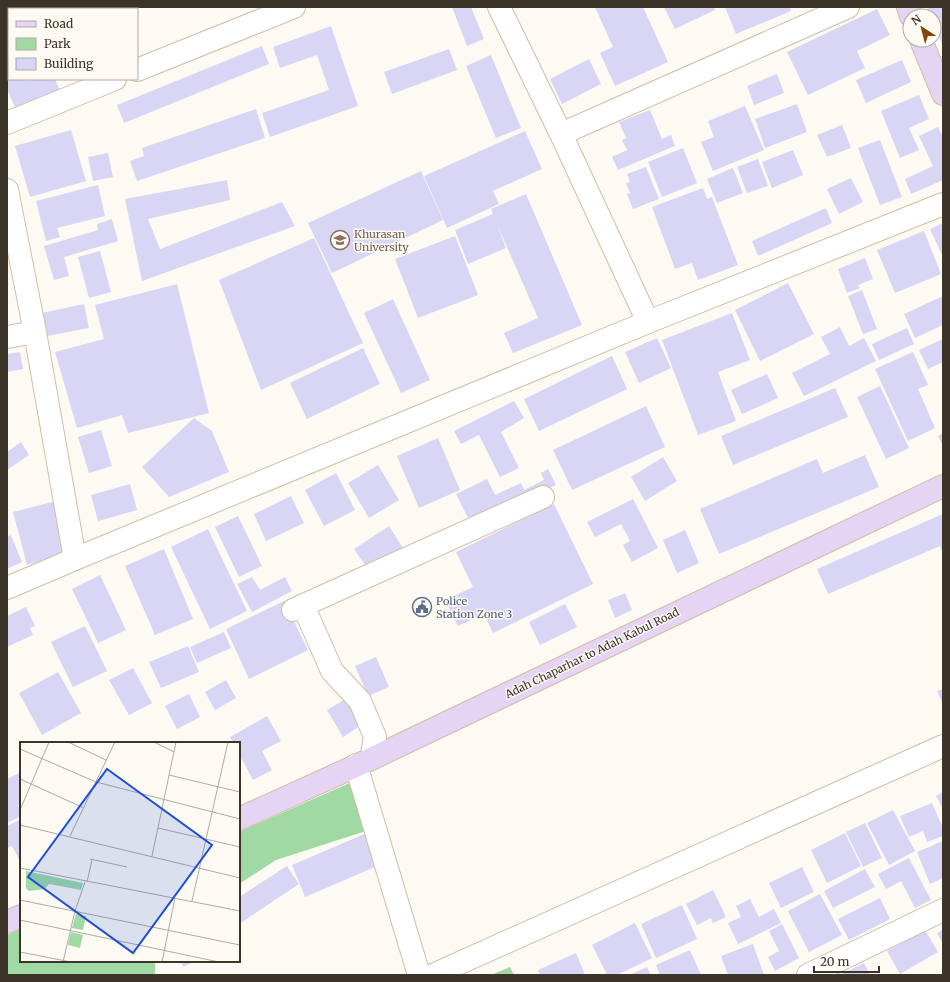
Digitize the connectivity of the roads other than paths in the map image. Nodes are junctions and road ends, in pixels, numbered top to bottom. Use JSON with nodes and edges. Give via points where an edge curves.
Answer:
{"nodes":[{"id":1,"x":294,"y":7,"type":"edge"},
{"id":2,"x":499,"y":7,"type":"edge"},
{"id":3,"x":848,"y":7,"type":"edge"},
{"id":4,"x":924,"y":48,"type":"edge"},
{"id":5,"x":138,"y":70,"type":"edge"},
{"id":6,"x":113,"y":80,"type":"edge"},
{"id":7,"x":943,"y":94,"type":"edge"},
{"id":8,"x":7,"y":123,"type":"edge"},
{"id":9,"x":560,"y":134,"type":"junction"},
{"id":10,"x":7,"y":190,"type":"edge"},
{"id":11,"x":943,"y":204,"type":"edge"},
{"id":12,"x":648,"y":322,"type":"junction"},
{"id":13,"x":35,"y":332,"type":"junction"},
{"id":14,"x":7,"y":337,"type":"edge"},
{"id":15,"x":943,"y":486,"type":"edge"},
{"id":16,"x":543,"y":497,"type":"dead end"},
{"id":17,"x":75,"y":559,"type":"junction"},
{"id":18,"x":7,"y":588,"type":"edge"},
{"id":19,"x":943,"y":746,"type":"edge"},
{"id":20,"x":363,"y":762,"type":"junction"},
{"id":21,"x":240,"y":819,"type":"edge"},
{"id":22,"x":943,"y":910,"type":"edge"},
{"id":23,"x":20,"y":916,"type":"edge"},
{"id":24,"x":7,"y":922,"type":"edge"},
{"id":25,"x":419,"y":975,"type":"edge"},
{"id":26,"x":433,"y":975,"type":"edge"},
{"id":27,"x":808,"y":975,"type":"edge"}],
"edges":[{"from":1,"to":5,"type":"street"},
{"from":2,"to":9,"type":"street"},
{"from":3,"to":9,"type":"street"},
{"from":4,"to":7,"type":"main road"},
{"from":6,"to":8,"type":"street"},
{"from":9,"to":12,"type":"street"},
{"from":10,"to":13,"type":"street"},
{"from":11,"to":12,"type":"street"},
{"from":12,"to":17,"type":"street"},
{"from":13,"to":14,"type":"street"},
{"from":13,"to":17,"type":"street"},
{"from":15,"to":20,"type":"main road","name":"Adah Chaparhar to Adah Kabul Road"},
{"from":16,"to":20,"type":"street","via":[[298,608],[332,671],[360,701],[375,736]]},
{"from":17,"to":18,"type":"street"},
{"from":19,"to":26,"type":"street"},
{"from":20,"to":21,"type":"main road","name":"Adah Chaparhar to Adah Kabul Road"},
{"from":20,"to":25,"type":"street"},
{"from":22,"to":27,"type":"street"},
{"from":23,"to":24,"type":"main road"}]}
